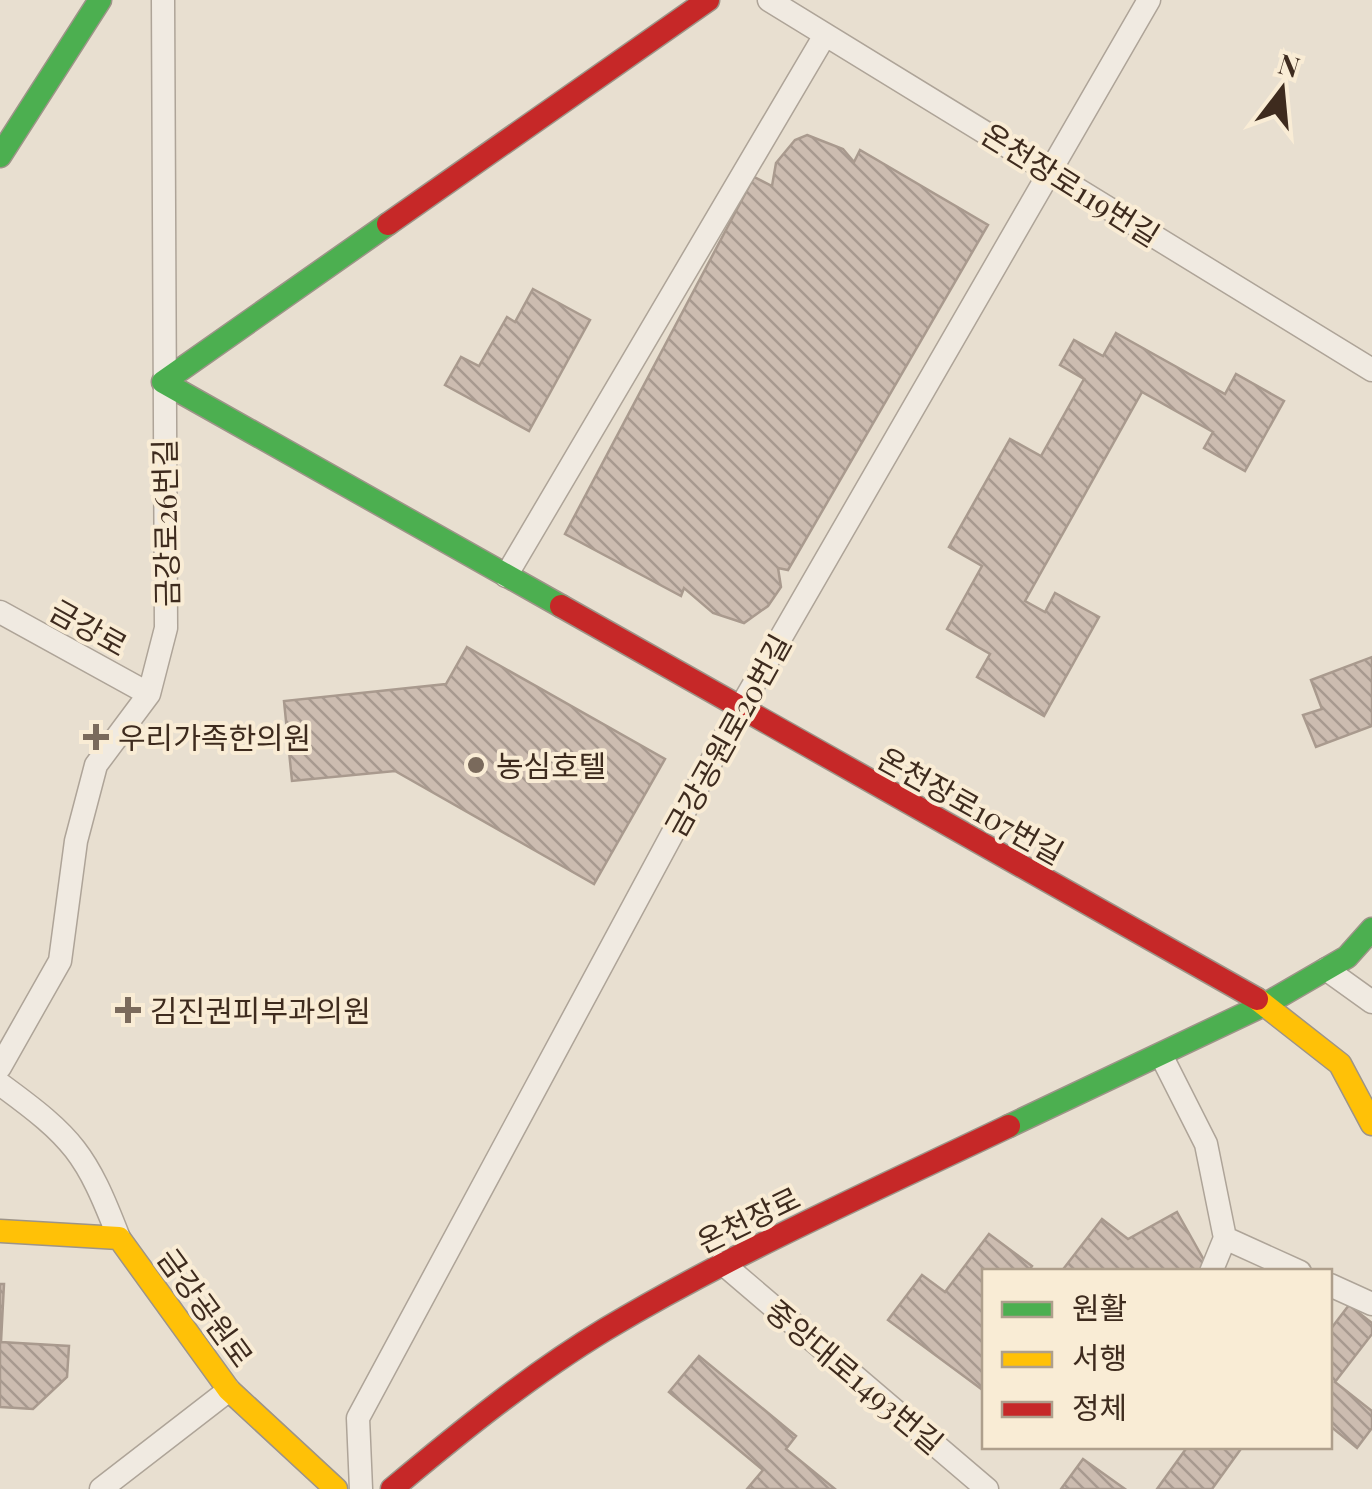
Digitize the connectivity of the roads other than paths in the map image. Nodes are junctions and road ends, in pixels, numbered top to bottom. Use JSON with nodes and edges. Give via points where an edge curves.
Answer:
{"nodes":[{"id":1,"x":100,"y":0,"type":"edge"},
{"id":2,"x":164,"y":0,"type":"edge"},
{"id":3,"x":708,"y":0,"type":"edge"},
{"id":4,"x":769,"y":0,"type":"edge"},
{"id":5,"x":1149,"y":0,"type":"edge"},
{"id":6,"x":826,"y":35,"type":"junction"},
{"id":7,"x":0,"y":156,"type":"edge"},
{"id":8,"x":1052,"y":172,"type":"junction"},
{"id":9,"x":1372,"y":370,"type":"edge"},
{"id":10,"x":163,"y":382,"type":"junction"},
{"id":11,"x":506,"y":576,"type":"junction"},
{"id":12,"x":0,"y":612,"type":"edge"},
{"id":13,"x":150,"y":694,"type":"junction"},
{"id":14,"x":739,"y":710,"type":"junction"},
{"id":15,"x":1372,"y":930,"type":"edge"},
{"id":16,"x":1326,"y":969,"type":"junction"},
{"id":17,"x":1372,"y":1002,"type":"edge"},
{"id":18,"x":1266,"y":1004,"type":"junction"},
{"id":19,"x":1161,"y":1055,"type":"junction"},
{"id":20,"x":0,"y":1067,"type":"edge"},
{"id":21,"x":0,"y":1084,"type":"edge"},
{"id":22,"x":1372,"y":1124,"type":"edge"},
{"id":23,"x":0,"y":1230,"type":"edge"},
{"id":24,"x":119,"y":1238,"type":"junction"},
{"id":25,"x":1224,"y":1238,"type":"junction"},
{"id":26,"x":722,"y":1263,"type":"junction"},
{"id":27,"x":1212,"y":1269,"type":"edge"},
{"id":28,"x":1293,"y":1269,"type":"edge"},
{"id":29,"x":1332,"y":1286,"type":"edge"},
{"id":30,"x":1372,"y":1304,"type":"edge"},
{"id":31,"x":229,"y":1390,"type":"junction"},
{"id":32,"x":101,"y":1489,"type":"edge"},
{"id":33,"x":336,"y":1489,"type":"edge"},
{"id":34,"x":362,"y":1489,"type":"edge"},
{"id":35,"x":392,"y":1489,"type":"edge"},
{"id":36,"x":987,"y":1489,"type":"edge"}],
"edges":[{"from":1,"to":7,"type":"street"},
{"from":2,"to":10,"type":"street","name":"금강로26번길"},
{"from":3,"to":10,"type":"street"},
{"from":4,"to":6,"type":"street","name":"온천장로119번길"},
{"from":5,"to":8,"type":"street","name":"금강공원로20번길"},
{"from":6,"to":8,"type":"street","name":"온천장로119번길"},
{"from":6,"to":11,"type":"street"},
{"from":8,"to":9,"type":"street","name":"온천장로119번길"},
{"from":8,"to":14,"type":"street","name":"금강공원로20번길"},
{"from":10,"to":11,"type":"street","name":"온천장로107번길"},
{"from":10,"to":13,"type":"street","name":"금강로26번길","via":[[166,628]]},
{"from":11,"to":14,"type":"street","name":"온천장로107번길"},
{"from":12,"to":13,"type":"street","name":"금강로"},
{"from":13,"to":20,"type":"street","name":"금강로26번길","via":[[96,766],[76,841],[60,960]]},
{"from":14,"to":18,"type":"street","name":"온천장로107번길"},
{"from":14,"to":34,"type":"street","name":"금강공원로20번길","via":[[358,1418]]},
{"from":15,"to":16,"type":"street","name":"온천장로"},
{"from":16,"to":17,"type":"street"},
{"from":16,"to":18,"type":"street","name":"온천장로"},
{"from":18,"to":19,"type":"street","name":"온천장로"},
{"from":18,"to":22,"type":"street","name":"온천장로107번길","via":[[1340,1064]]},
{"from":19,"to":25,"type":"street","via":[[1206,1144]]},
{"from":19,"to":26,"type":"street","name":"온천장로"},
{"from":21,"to":24,"type":"street","via":[[62,1130],[94,1174]]},
{"from":23,"to":24,"type":"street","name":"금강공원로"},
{"from":24,"to":31,"type":"street","name":"금강공원로"},
{"from":25,"to":27,"type":"street"},
{"from":25,"to":28,"type":"street"},
{"from":26,"to":35,"type":"street","name":"온천장로","via":[[602,1331]]},
{"from":26,"to":36,"type":"street","name":"중앙대로1493번길"},
{"from":29,"to":30,"type":"street"},
{"from":31,"to":32,"type":"street"},
{"from":31,"to":33,"type":"street","name":"금강공원로"}]}
